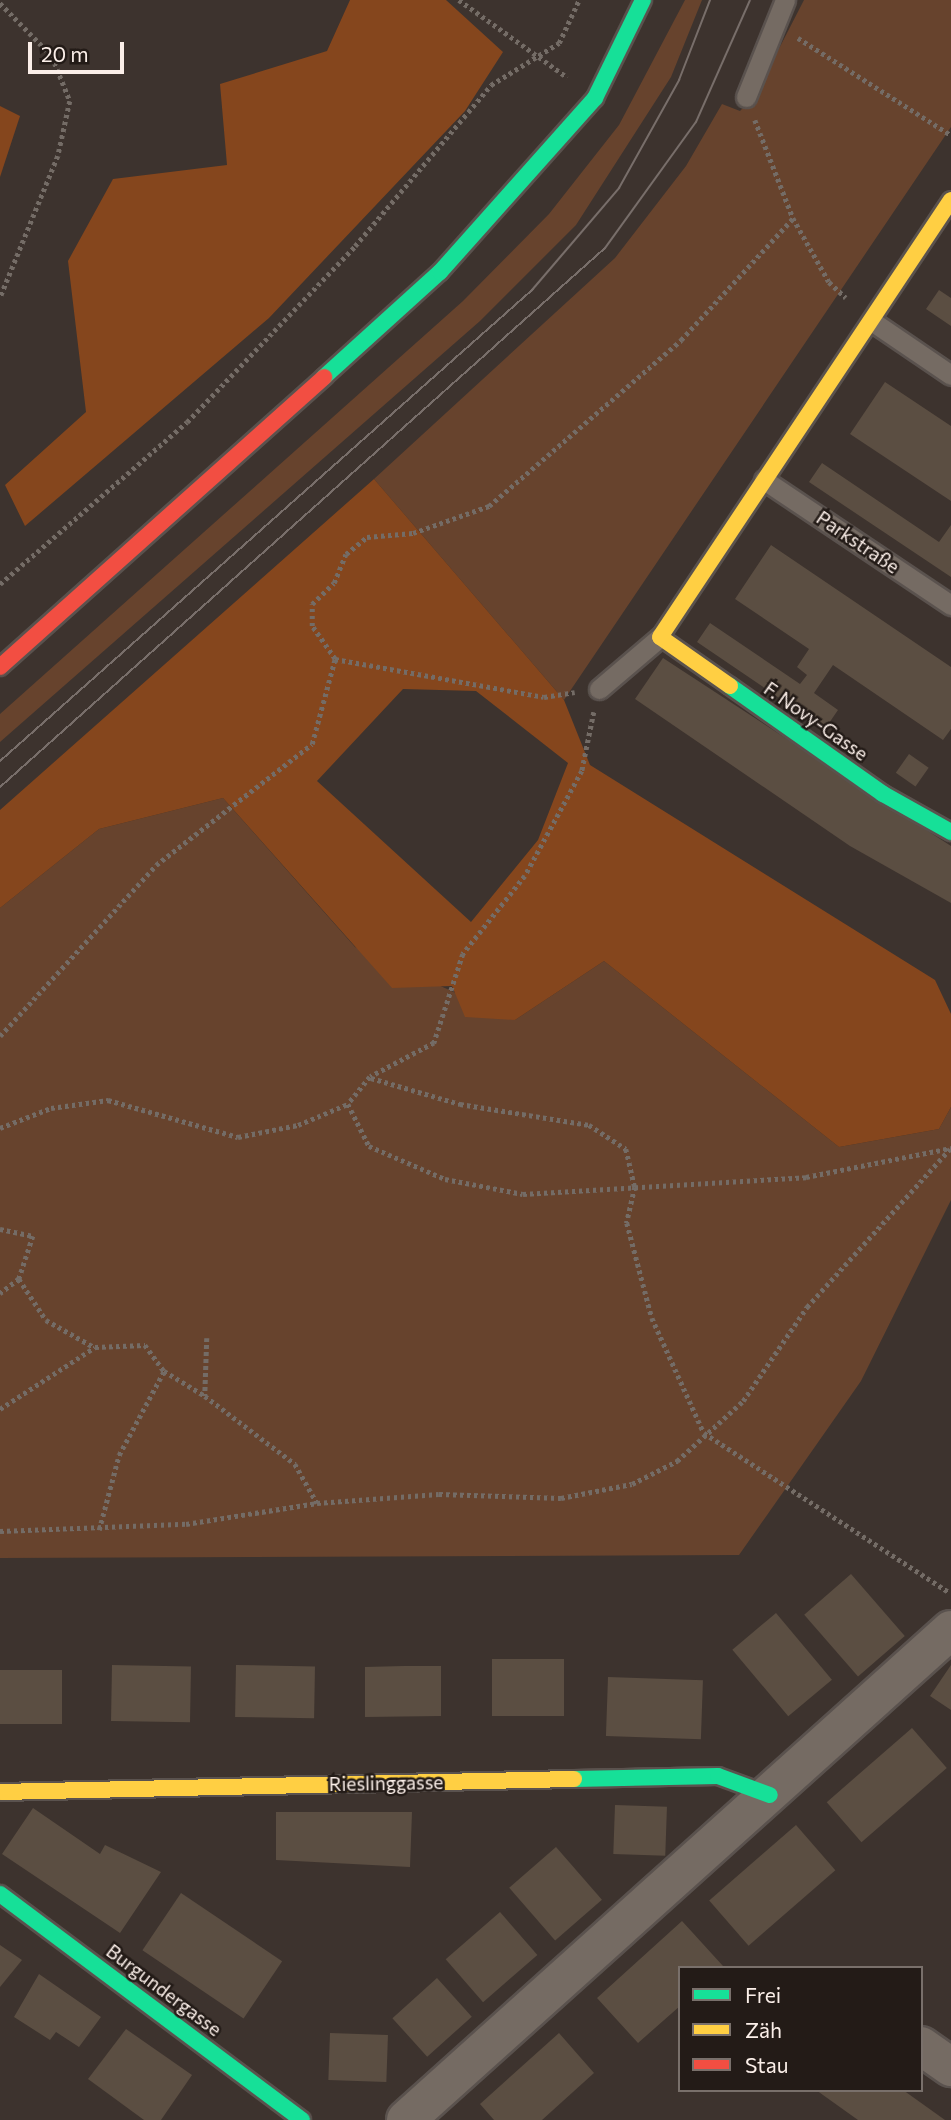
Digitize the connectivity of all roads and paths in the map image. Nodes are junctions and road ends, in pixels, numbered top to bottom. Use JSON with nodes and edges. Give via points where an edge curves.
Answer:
{"nodes":[{"id":1,"x":459,"y":0,"type":"edge"},
{"id":2,"x":579,"y":0,"type":"edge"},
{"id":3,"x":643,"y":0,"type":"edge"},
{"id":4,"x":785,"y":0,"type":"edge"},
{"id":5,"x":0,"y":3,"type":"edge"},
{"id":6,"x":775,"y":23,"type":"junction"},
{"id":7,"x":542,"y":59,"type":"junction"},
{"id":8,"x":746,"y":97,"type":"joint"},
{"id":9,"x":951,"y":135,"type":"edge"},
{"id":10,"x":951,"y":200,"type":"edge"},
{"id":11,"x":793,"y":218,"type":"junction"},
{"id":12,"x":0,"y":298,"type":"edge"},
{"id":13,"x":873,"y":322,"type":"junction"},
{"id":14,"x":951,"y":375,"type":"edge"},
{"id":15,"x":764,"y":480,"type":"junction"},
{"id":16,"x":0,"y":584,"type":"edge"},
{"id":17,"x":951,"y":605,"type":"edge"},
{"id":18,"x":660,"y":637,"type":"junction"},
{"id":19,"x":335,"y":659,"type":"junction"},
{"id":20,"x":0,"y":667,"type":"edge"},
{"id":21,"x":598,"y":689,"type":"junction"},
{"id":22,"x":951,"y":832,"type":"edge"},
{"id":23,"x":0,"y":1036,"type":"edge"},
{"id":24,"x":370,"y":1077,"type":"junction"},
{"id":25,"x":348,"y":1104,"type":"junction"},
{"id":26,"x":0,"y":1128,"type":"edge"},
{"id":27,"x":951,"y":1149,"type":"edge"},
{"id":28,"x":635,"y":1187,"type":"junction"},
{"id":29,"x":0,"y":1229,"type":"edge"},
{"id":30,"x":19,"y":1279,"type":"junction"},
{"id":31,"x":0,"y":1294,"type":"edge"},
{"id":32,"x":207,"y":1338,"type":"dead end"},
{"id":33,"x":95,"y":1347,"type":"junction"},
{"id":34,"x":164,"y":1371,"type":"junction"},
{"id":35,"x":205,"y":1396,"type":"junction"},
{"id":36,"x":0,"y":1409,"type":"edge"},
{"id":37,"x":704,"y":1433,"type":"junction"},
{"id":38,"x":317,"y":1503,"type":"junction"},
{"id":39,"x":99,"y":1530,"type":"junction"},
{"id":40,"x":0,"y":1531,"type":"edge"},
{"id":41,"x":951,"y":1594,"type":"edge"},
{"id":42,"x":951,"y":1630,"type":"edge"},
{"id":43,"x":0,"y":1791,"type":"edge"},
{"id":44,"x":770,"y":1795,"type":"junction"},
{"id":45,"x":0,"y":1894,"type":"edge"},
{"id":46,"x":923,"y":2047,"type":"edge"},
{"id":47,"x":951,"y":2067,"type":"edge"},
{"id":48,"x":302,"y":2120,"type":"edge"},
{"id":49,"x":406,"y":2120,"type":"edge"}],
"edges":[{"from":1,"to":7,"type":"path"},
{"from":2,"to":7,"type":"path","via":[[559,43]]},
{"from":3,"to":20,"type":"street","via":[[595,98],[449,263]]},
{"from":4,"to":6,"type":"lane"},
{"from":5,"to":12,"type":"path","via":[[52,56],[70,101],[58,156]]},
{"from":6,"to":8,"type":"lane"},
{"from":6,"to":9,"type":"path"},
{"from":7,"to":16,"type":"path","via":[[491,85],[355,246],[187,422]]},
{"from":8,"to":11,"type":"path"},
{"from":10,"to":13,"type":"street"},
{"from":11,"to":13,"type":"path","via":[[829,282]]},
{"from":11,"to":19,"type":"path","via":[[681,340],[489,506],[413,533],[368,537],[346,554],[334,583],[312,604],[312,626]]},
{"from":13,"to":14,"type":"lane"},
{"from":13,"to":15,"type":"street"},
{"from":15,"to":17,"type":"lane","name":"Parkstraße"},
{"from":15,"to":18,"type":"street"},
{"from":18,"to":21,"type":"lane"},
{"from":18,"to":22,"type":"street","name":"F. Novy-Gasse","via":[[883,794]]},
{"from":19,"to":21,"type":"path","via":[[544,697]]},
{"from":19,"to":23,"type":"path","via":[[312,744],[156,865]]},
{"from":21,"to":24,"type":"path","via":[[582,771],[525,876],[463,954],[434,1043]]},
{"from":24,"to":25,"type":"path"},
{"from":24,"to":28,"type":"path","via":[[460,1104],[589,1125],[626,1149]]},
{"from":25,"to":26,"type":"path","via":[[298,1125],[238,1137],[108,1100],[51,1108]]},
{"from":25,"to":28,"type":"path","via":[[369,1146],[445,1179],[523,1194]]},
{"from":27,"to":28,"type":"path","via":[[806,1177]]},
{"from":27,"to":37,"type":"path","via":[[807,1307],[743,1401]]},
{"from":28,"to":37,"type":"path","via":[[627,1223],[652,1318]]},
{"from":29,"to":30,"type":"path","via":[[33,1236]]},
{"from":30,"to":31,"type":"path"},
{"from":30,"to":33,"type":"path","via":[[46,1320]]},
{"from":32,"to":35,"type":"path"},
{"from":33,"to":34,"type":"path","via":[[145,1345]]},
{"from":33,"to":36,"type":"path"},
{"from":34,"to":35,"type":"path"},
{"from":34,"to":39,"type":"path","via":[[119,1455]]},
{"from":35,"to":38,"type":"path","via":[[295,1464]]},
{"from":37,"to":38,"type":"path","via":[[677,1461],[632,1484],[561,1498],[439,1494]]},
{"from":37,"to":41,"type":"path"},
{"from":38,"to":39,"type":"path"},
{"from":39,"to":40,"type":"path"},
{"from":42,"to":44,"type":"street"},
{"from":43,"to":44,"type":"street","name":"Rieslinggasse","via":[[718,1776]]},
{"from":44,"to":49,"type":"street"},
{"from":45,"to":48,"type":"street","name":"Burgundergasse"},
{"from":46,"to":47,"type":"street"}]}
